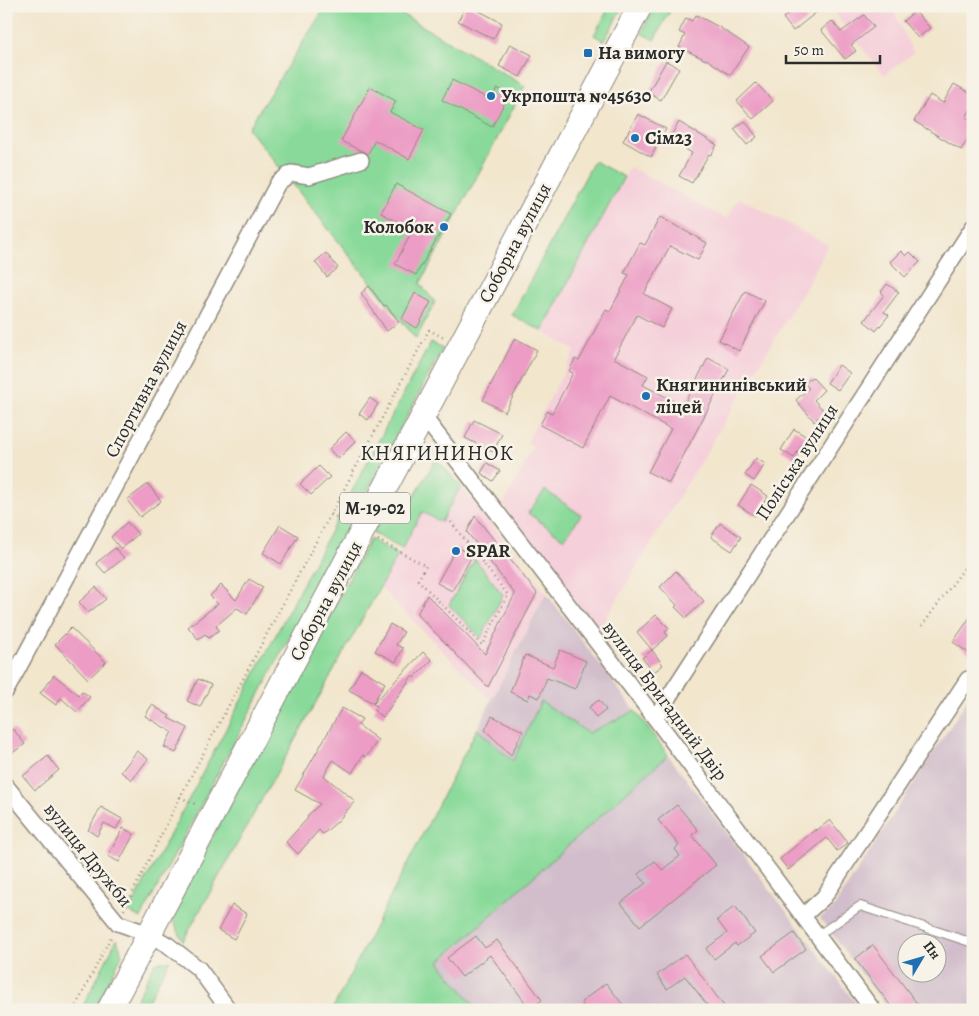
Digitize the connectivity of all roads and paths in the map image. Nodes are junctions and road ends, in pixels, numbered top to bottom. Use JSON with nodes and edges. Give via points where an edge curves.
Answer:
{"nodes":[{"id":1,"x":640,"y":6,"type":"edge"},
{"id":2,"x":361,"y":160,"type":"dead end"},
{"id":3,"x":973,"y":227,"type":"edge"},
{"id":4,"x":460,"y":347,"type":"junction"},
{"id":5,"x":424,"y":417,"type":"junction"},
{"id":6,"x":451,"y":522,"type":"dead end"},
{"id":7,"x":973,"y":556,"type":"edge"},
{"id":8,"x":426,"y":566,"type":"dead end"},
{"id":9,"x":922,"y":626,"type":"dead end"},
{"id":10,"x":968,"y":679,"type":"dead end"},
{"id":11,"x":6,"y":691,"type":"edge"},
{"id":12,"x":655,"y":718,"type":"junction"},
{"id":13,"x":6,"y":786,"type":"edge"},
{"id":14,"x":802,"y":916,"type":"junction"},
{"id":15,"x":118,"y":923,"type":"junction"},
{"id":16,"x":149,"y":934,"type":"junction"},
{"id":17,"x":817,"y":936,"type":"junction"},
{"id":18,"x":973,"y":943,"type":"edge"},
{"id":19,"x":74,"y":1010,"type":"edge"},
{"id":20,"x":109,"y":1010,"type":"edge"},
{"id":21,"x":230,"y":1010,"type":"edge"},
{"id":22,"x":873,"y":1010,"type":"edge"}],
"edges":[{"from":1,"to":4,"type":"main road","name":"Соборна вулиця","number":"М-19-02"},
{"from":2,"to":11,"type":"street","name":"Спортивна вулиця","via":[[309,176],[291,173],[278,184]]},
{"from":3,"to":12,"type":"street","name":"Поліська вулиця"},
{"from":4,"to":5,"type":"main road","name":"Соборна вулиця","number":"М-19-02"},
{"from":4,"to":15,"type":"path","via":[[429,330],[180,796]]},
{"from":5,"to":12,"type":"street","name":"вулиця Бригадний Двір"},
{"from":5,"to":16,"type":"main road","name":"Соборна вулиця","number":"М-19-02"},
{"from":6,"to":8,"type":"path","via":[[508,595],[482,645],[418,580]]},
{"from":7,"to":9,"type":"path"},
{"from":10,"to":14,"type":"street","via":[[824,897]]},
{"from":12,"to":14,"type":"street","name":"вулиця Бригадний Двір"},
{"from":13,"to":15,"type":"street","name":"вулиця Дружби"},
{"from":14,"to":17,"type":"street","name":"вулиця Бригадний Двір"},
{"from":15,"to":16,"type":"street","name":"вулиця Дружби"},
{"from":15,"to":19,"type":"path"},
{"from":16,"to":20,"type":"main road","name":"Соборна вулиця","number":"М-19-02"},
{"from":16,"to":21,"type":"street","name":"вулиця Дружби","via":[[199,969]]},
{"from":17,"to":18,"type":"lane","via":[[860,906]]},
{"from":17,"to":22,"type":"street","name":"вулиця Бригадний Двір"}]}
